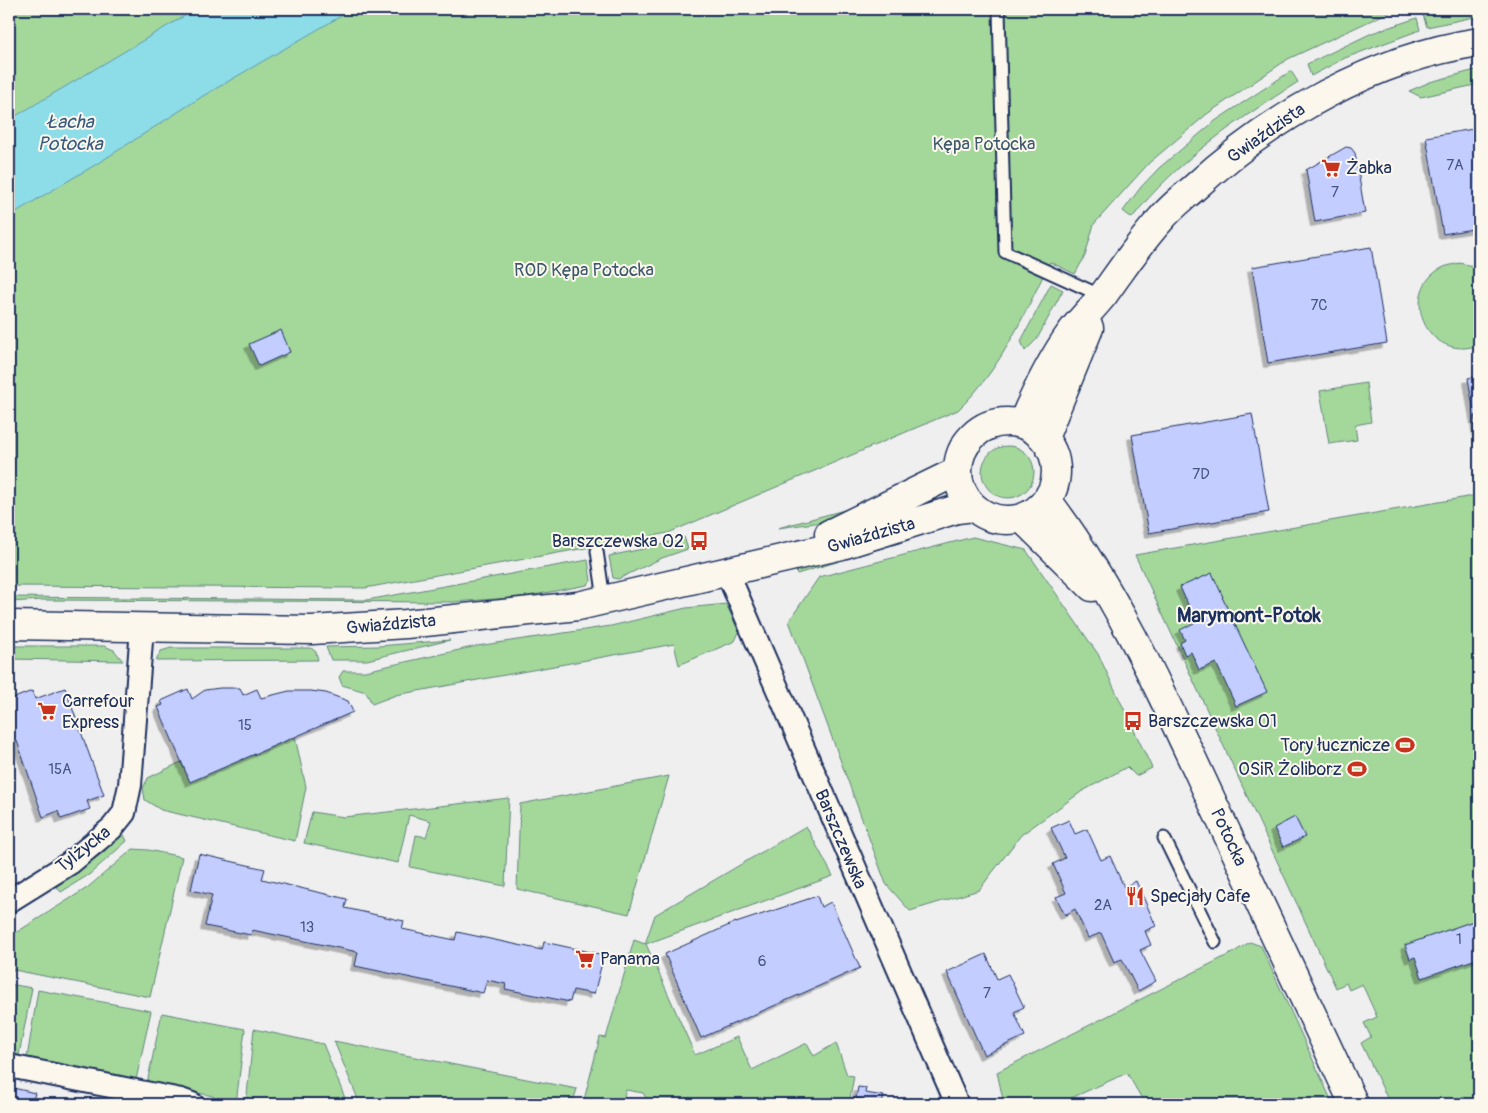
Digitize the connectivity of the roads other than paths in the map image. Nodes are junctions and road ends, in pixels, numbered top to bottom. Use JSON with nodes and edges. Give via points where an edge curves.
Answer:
{"nodes":[{"id":1,"x":999,"y":9,"type":"edge"},
{"id":2,"x":1479,"y":42,"type":"edge"},
{"id":3,"x":1102,"y":296,"type":"junction"},
{"id":4,"x":1033,"y":431,"type":"junction"},
{"id":5,"x":958,"y":471,"type":"junction"},
{"id":6,"x":1047,"y":500,"type":"junction"},
{"id":7,"x":973,"y":507,"type":"junction"},
{"id":8,"x":1022,"y":518,"type":"junction"},
{"id":9,"x":597,"y":552,"type":"dead end"},
{"id":10,"x":768,"y":562,"type":"junction"},
{"id":11,"x":726,"y":572,"type":"junction"},
{"id":12,"x":604,"y":599,"type":"junction"},
{"id":13,"x":9,"y":625,"type":"edge"},
{"id":14,"x":1127,"y":626,"type":"junction"},
{"id":15,"x":142,"y":628,"type":"junction"},
{"id":16,"x":1164,"y":838,"type":"dead end"},
{"id":17,"x":9,"y":901,"type":"edge"},
{"id":18,"x":1214,"y":942,"type":"dead end"},
{"id":19,"x":9,"y":1066,"type":"edge"},
{"id":20,"x":192,"y":1104,"type":"edge"},
{"id":21,"x":957,"y":1104,"type":"edge"},
{"id":22,"x":1354,"y":1104,"type":"edge"}],
"edges":[{"from":1,"to":3,"type":"lane","via":[[1005,252]]},
{"from":2,"to":3,"type":"street","name":"Gwiaździsta","via":[[1406,61],[1367,76],[1316,99],[1266,130],[1212,171],[1162,218]]},
{"from":3,"to":4,"type":"street","name":"Gwiaździsta"},
{"from":4,"to":5,"type":"street","via":[[1011,422],[1000,422],[980,431],[964,449]]},
{"from":4,"to":6,"type":"street","via":[[1055,458],[1056,480]]},
{"from":5,"to":7,"type":"street","via":[[962,491]]},
{"from":5,"to":10,"type":"street","name":"Gwiaździsta"},
{"from":6,"to":8,"type":"street"},
{"from":6,"to":14,"type":"street","name":"Potocka","via":[[1090,561]]},
{"from":7,"to":8,"type":"street","via":[[996,519]]},
{"from":7,"to":10,"type":"street","name":"Gwiaździsta","via":[[842,545]]},
{"from":8,"to":14,"type":"street","name":"Potocka"},
{"from":9,"to":12,"type":"lane"},
{"from":10,"to":11,"type":"street","name":"Gwiaździsta"},
{"from":11,"to":12,"type":"street","name":"Gwiaździsta"},
{"from":11,"to":21,"type":"street","name":"Barszczewska"},
{"from":12,"to":15,"type":"street","name":"Gwiaździsta","via":[[578,606],[312,630]]},
{"from":13,"to":15,"type":"street","name":"Gwiaździsta"},
{"from":14,"to":22,"type":"street","name":"Potocka","via":[[1203,780]]},
{"from":15,"to":17,"type":"street","name":"Tylżycka","via":[[130,785],[124,813],[112,828],[70,863]]},
{"from":16,"to":18,"type":"lane"},
{"from":19,"to":20,"type":"street"}]}
